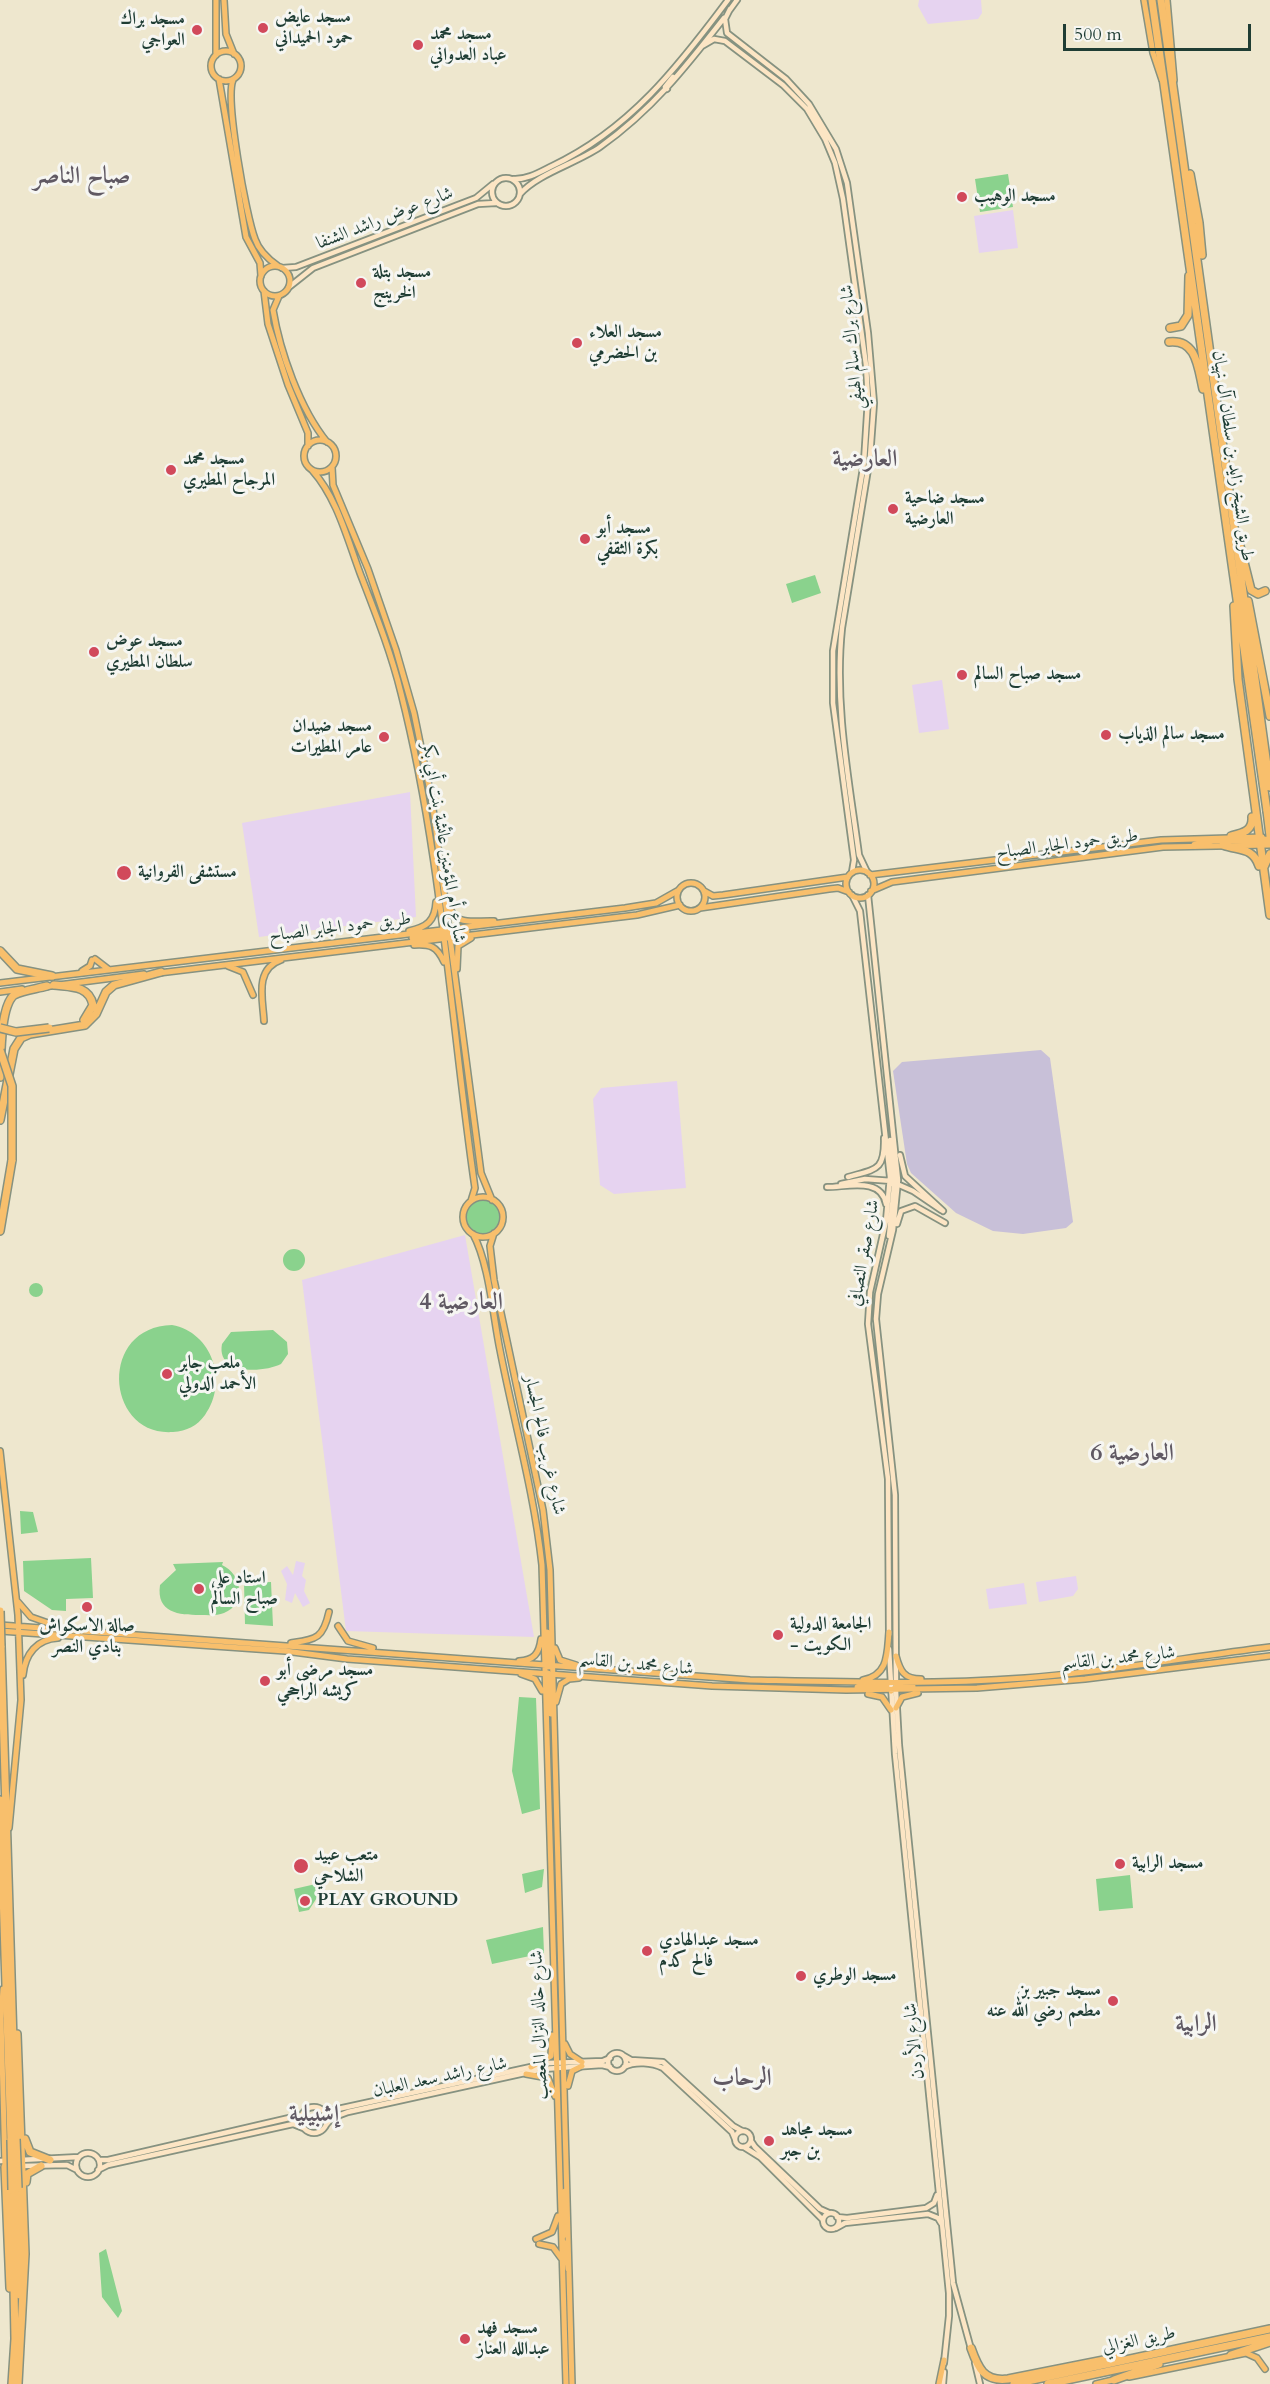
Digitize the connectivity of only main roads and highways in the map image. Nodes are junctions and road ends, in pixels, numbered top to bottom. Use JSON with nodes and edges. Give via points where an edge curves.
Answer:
{"nodes":[{"id":1,"x":216,"y":0,"type":"edge"},
{"id":2,"x":224,"y":0,"type":"edge"},
{"id":3,"x":728,"y":0,"type":"edge"},
{"id":4,"x":737,"y":0,"type":"edge"},
{"id":5,"x":1144,"y":0,"type":"edge"},
{"id":6,"x":1152,"y":0,"type":"edge"},
{"id":7,"x":1161,"y":0,"type":"edge"},
{"id":8,"x":1167,"y":0,"type":"edge"},
{"id":9,"x":730,"y":9,"type":"junction"},
{"id":10,"x":702,"y":46,"type":"junction"},
{"id":11,"x":743,"y":50,"type":"junction"},
{"id":12,"x":234,"y":54,"type":"junction"},
{"id":13,"x":216,"y":55,"type":"junction"},
{"id":14,"x":685,"y":57,"type":"junction"},
{"id":15,"x":219,"y":79,"type":"junction"},
{"id":16,"x":233,"y":80,"type":"junction"},
{"id":17,"x":1163,"y":80,"type":"junction"},
{"id":18,"x":667,"y":89,"type":"junction"},
{"id":19,"x":1173,"y":91,"type":"junction"},
{"id":20,"x":513,"y":179,"type":"junction"},
{"id":21,"x":494,"y":184,"type":"junction"},
{"id":22,"x":520,"y":194,"type":"junction"},
{"id":23,"x":496,"y":203,"type":"junction"},
{"id":24,"x":452,"y":207,"type":"junction"},
{"id":25,"x":428,"y":224,"type":"junction"},
{"id":26,"x":280,"y":267,"type":"junction"},
{"id":27,"x":1190,"y":268,"type":"junction"},
{"id":28,"x":261,"y":276,"type":"junction"},
{"id":29,"x":289,"y":287,"type":"junction"},
{"id":30,"x":264,"y":291,"type":"junction"},
{"id":31,"x":279,"y":296,"type":"junction"},
{"id":32,"x":1184,"y":324,"type":"junction"},
{"id":33,"x":1170,"y":328,"type":"dead end"},
{"id":34,"x":1169,"y":342,"type":"dead end"},
{"id":35,"x":1187,"y":344,"type":"junction"},
{"id":36,"x":1211,"y":420,"type":"junction"},
{"id":37,"x":327,"y":442,"type":"junction"},
{"id":38,"x":308,"y":446,"type":"junction"},
{"id":39,"x":332,"y":467,"type":"junction"},
{"id":40,"x":312,"y":470,"type":"junction"},
{"id":41,"x":1234,"y":530,"type":"junction"},
{"id":42,"x":1236,"y":569,"type":"junction"},
{"id":43,"x":1264,"y":591,"type":"dead end"},
{"id":44,"x":841,"y":618,"type":"junction"},
{"id":45,"x":839,"y":695,"type":"junction"},
{"id":46,"x":832,"y":697,"type":"junction"},
{"id":47,"x":833,"y":703,"type":"junction"},
{"id":48,"x":840,"y":704,"type":"junction"},
{"id":49,"x":1270,"y":716,"type":"edge"},
{"id":50,"x":1247,"y":758,"type":"junction"},
{"id":51,"x":1270,"y":787,"type":"edge"},
{"id":52,"x":1270,"y":828,"type":"edge"},
{"id":53,"x":849,"y":830,"type":"junction"},
{"id":54,"x":856,"y":830,"type":"junction"},
{"id":55,"x":1231,"y":836,"type":"junction"},
{"id":56,"x":1270,"y":840,"type":"edge"},
{"id":57,"x":1259,"y":841,"type":"junction"},
{"id":58,"x":1195,"y":845,"type":"junction"},
{"id":59,"x":1223,"y":845,"type":"junction"},
{"id":60,"x":1270,"y":854,"type":"edge"},
{"id":61,"x":1022,"y":857,"type":"junction"},
{"id":62,"x":1022,"y":866,"type":"junction"},
{"id":63,"x":868,"y":873,"type":"junction"},
{"id":64,"x":850,"y":874,"type":"junction"},
{"id":65,"x":1264,"y":879,"type":"junction"},
{"id":66,"x":436,"y":888,"type":"junction"},
{"id":67,"x":444,"y":888,"type":"junction"},
{"id":68,"x":679,"y":890,"type":"junction"},
{"id":69,"x":704,"y":891,"type":"junction"},
{"id":70,"x":850,"y":893,"type":"junction"},
{"id":71,"x":869,"y":893,"type":"junction"},
{"id":72,"x":680,"y":905,"type":"junction"},
{"id":73,"x":700,"y":908,"type":"junction"},
{"id":74,"x":1270,"y":915,"type":"edge"},
{"id":75,"x":498,"y":924,"type":"junction"},
{"id":76,"x":494,"y":932,"type":"junction"},
{"id":77,"x":449,"y":933,"type":"junction"},
{"id":78,"x":442,"y":934,"type":"junction"},
{"id":79,"x":382,"y":938,"type":"junction"},
{"id":80,"x":391,"y":944,"type":"junction"},
{"id":81,"x":375,"y":946,"type":"junction"},
{"id":82,"x":0,"y":951,"type":"edge"},
{"id":83,"x":313,"y":954,"type":"junction"},
{"id":84,"x":212,"y":966,"type":"junction"},
{"id":85,"x":446,"y":967,"type":"junction"},
{"id":86,"x":110,"y":969,"type":"junction"},
{"id":87,"x":96,"y":971,"type":"junction"},
{"id":88,"x":161,"y":972,"type":"junction"},
{"id":89,"x":79,"y":973,"type":"junction"},
{"id":90,"x":52,"y":976,"type":"junction"},
{"id":91,"x":0,"y":983,"type":"edge"},
{"id":92,"x":54,"y":985,"type":"junction"},
{"id":93,"x":0,"y":992,"type":"edge"},
{"id":94,"x":253,"y":995,"type":"dead end"},
{"id":95,"x":457,"y":998,"type":"junction"},
{"id":96,"x":264,"y":1021,"type":"dead end"},
{"id":97,"x":0,"y":1028,"type":"edge"},
{"id":98,"x":0,"y":1050,"type":"edge"},
{"id":99,"x":0,"y":1077,"type":"edge"},
{"id":100,"x":884,"y":1105,"type":"junction"},
{"id":101,"x":0,"y":1120,"type":"edge"},
{"id":102,"x":894,"y":1123,"type":"junction"},
{"id":103,"x":848,"y":1177,"type":"dead end"},
{"id":104,"x":895,"y":1183,"type":"junction"},
{"id":105,"x":842,"y":1184,"type":"dead end"},
{"id":106,"x":827,"y":1187,"type":"dead end"},
{"id":107,"x":492,"y":1200,"type":"junction"},
{"id":108,"x":471,"y":1201,"type":"junction"},
{"id":109,"x":945,"y":1223,"type":"dead end"},
{"id":110,"x":0,"y":1231,"type":"edge"},
{"id":111,"x":494,"y":1233,"type":"junction"},
{"id":112,"x":473,"y":1234,"type":"junction"},
{"id":113,"x":881,"y":1249,"type":"junction"},
{"id":114,"x":886,"y":1261,"type":"junction"},
{"id":115,"x":0,"y":1451,"type":"edge"},
{"id":116,"x":15,"y":1594,"type":"junction"},
{"id":117,"x":0,"y":1604,"type":"edge"},
{"id":118,"x":0,"y":1611,"type":"edge"},
{"id":119,"x":329,"y":1612,"type":"dead end"},
{"id":120,"x":544,"y":1623,"type":"junction"},
{"id":121,"x":0,"y":1624,"type":"edge"},
{"id":122,"x":551,"y":1624,"type":"junction"},
{"id":123,"x":338,"y":1626,"type":"dead end"},
{"id":124,"x":19,"y":1628,"type":"junction"},
{"id":125,"x":76,"y":1629,"type":"junction"},
{"id":126,"x":0,"y":1631,"type":"edge"},
{"id":127,"x":889,"y":1632,"type":"junction"},
{"id":128,"x":69,"y":1636,"type":"junction"},
{"id":129,"x":285,"y":1645,"type":"junction"},
{"id":130,"x":1,"y":1646,"type":"edge"},
{"id":131,"x":1270,"y":1647,"type":"edge"},
{"id":132,"x":383,"y":1652,"type":"junction"},
{"id":133,"x":896,"y":1656,"type":"junction"},
{"id":134,"x":1270,"y":1656,"type":"edge"},
{"id":135,"x":506,"y":1663,"type":"junction"},
{"id":136,"x":496,"y":1670,"type":"junction"},
{"id":137,"x":548,"y":1670,"type":"junction"},
{"id":138,"x":598,"y":1670,"type":"junction"},
{"id":139,"x":601,"y":1677,"type":"junction"},
{"id":140,"x":1024,"y":1678,"type":"junction"},
{"id":141,"x":750,"y":1680,"type":"junction"},
{"id":142,"x":949,"y":1680,"type":"junction"},
{"id":143,"x":833,"y":1682,"type":"junction"},
{"id":144,"x":712,"y":1686,"type":"junction"},
{"id":145,"x":893,"y":1687,"type":"junction"},
{"id":146,"x":977,"y":1688,"type":"junction"},
{"id":147,"x":832,"y":1689,"type":"junction"},
{"id":148,"x":846,"y":1690,"type":"junction"},
{"id":149,"x":946,"y":1690,"type":"junction"},
{"id":150,"x":21,"y":1691,"type":"junction"},
{"id":151,"x":894,"y":1709,"type":"junction"},
{"id":152,"x":545,"y":1710,"type":"junction"},
{"id":153,"x":554,"y":1721,"type":"junction"},
{"id":154,"x":0,"y":1800,"type":"edge"},
{"id":155,"x":4,"y":1850,"type":"edge"},
{"id":156,"x":2,"y":1872,"type":"junction"},
{"id":157,"x":913,"y":1909,"type":"junction"},
{"id":158,"x":11,"y":1960,"type":"junction"},
{"id":159,"x":5,"y":1966,"type":"junction"},
{"id":160,"x":555,"y":2019,"type":"junction"},
{"id":161,"x":564,"y":2041,"type":"junction"},
{"id":162,"x":624,"y":2056,"type":"junction"},
{"id":163,"x":610,"y":2058,"type":"junction"},
{"id":164,"x":560,"y":2064,"type":"junction"},
{"id":165,"x":582,"y":2064,"type":"junction"},
{"id":166,"x":531,"y":2067,"type":"junction"},
{"id":167,"x":610,"y":2067,"type":"junction"},
{"id":168,"x":624,"y":2067,"type":"junction"},
{"id":169,"x":526,"y":2074,"type":"junction"},
{"id":170,"x":557,"y":2101,"type":"junction"},
{"id":171,"x":565,"y":2105,"type":"junction"},
{"id":172,"x":22,"y":2110,"type":"junction"},
{"id":173,"x":324,"y":2112,"type":"junction"},
{"id":174,"x":302,"y":2115,"type":"junction"},
{"id":175,"x":3,"y":2117,"type":"junction"},
{"id":176,"x":326,"y":2125,"type":"junction"},
{"id":177,"x":303,"y":2128,"type":"junction"},
{"id":178,"x":742,"y":2131,"type":"junction"},
{"id":179,"x":220,"y":2137,"type":"junction"},
{"id":180,"x":14,"y":2139,"type":"junction"},
{"id":181,"x":735,"y":2139,"type":"junction"},
{"id":182,"x":751,"y":2140,"type":"junction"},
{"id":183,"x":182,"y":2146,"type":"junction"},
{"id":184,"x":744,"y":2147,"type":"junction"},
{"id":185,"x":0,"y":2152,"type":"edge"},
{"id":186,"x":79,"y":2157,"type":"junction"},
{"id":187,"x":50,"y":2160,"type":"junction"},
{"id":188,"x":99,"y":2160,"type":"junction"},
{"id":189,"x":935,"y":2160,"type":"junction"},
{"id":190,"x":23,"y":2163,"type":"junction"},
{"id":191,"x":2,"y":2166,"type":"edge"},
{"id":192,"x":41,"y":2166,"type":"junction"},
{"id":193,"x":77,"y":2170,"type":"junction"},
{"id":194,"x":98,"y":2170,"type":"junction"},
{"id":195,"x":942,"y":2174,"type":"junction"},
{"id":196,"x":567,"y":2182,"type":"junction"},
{"id":197,"x":12,"y":2189,"type":"junction"},
{"id":198,"x":938,"y":2189,"type":"junction"},
{"id":199,"x":560,"y":2203,"type":"junction"},
{"id":200,"x":829,"y":2213,"type":"junction"},
{"id":201,"x":903,"y":2214,"type":"junction"},
{"id":202,"x":837,"y":2217,"type":"junction"},
{"id":203,"x":823,"y":2220,"type":"junction"},
{"id":204,"x":942,"y":2224,"type":"junction"},
{"id":205,"x":836,"y":2228,"type":"junction"},
{"id":206,"x":24,"y":2236,"type":"junction"},
{"id":207,"x":561,"y":2239,"type":"junction"},
{"id":208,"x":945,"y":2252,"type":"junction"},
{"id":209,"x":562,"y":2261,"type":"junction"},
{"id":210,"x":951,"y":2266,"type":"junction"},
{"id":211,"x":570,"y":2277,"type":"junction"},
{"id":212,"x":21,"y":2329,"type":"junction"},
{"id":213,"x":1270,"y":2329,"type":"edge"},
{"id":214,"x":1270,"y":2337,"type":"edge"},
{"id":215,"x":1270,"y":2342,"type":"edge"},
{"id":216,"x":971,"y":2348,"type":"junction"},
{"id":217,"x":1175,"y":2349,"type":"junction"},
{"id":218,"x":1231,"y":2355,"type":"junction"},
{"id":219,"x":1172,"y":2358,"type":"junction"},
{"id":220,"x":944,"y":2360,"type":"joint"},
{"id":221,"x":1265,"y":2369,"type":"dead end"},
{"id":222,"x":1114,"y":2380,"type":"junction"},
{"id":223,"x":15,"y":2383,"type":"edge"},
{"id":224,"x":566,"y":2384,"type":"edge"},
{"id":225,"x":572,"y":2384,"type":"edge"},
{"id":226,"x":941,"y":2384,"type":"edge"},
{"id":227,"x":980,"y":2384,"type":"edge"},
{"id":228,"x":1014,"y":2384,"type":"edge"},
{"id":229,"x":1047,"y":2384,"type":"edge"},
{"id":230,"x":1096,"y":2384,"type":"edge"}],
"edges":[{"from":1,"to":13,"type":"main road"},
{"from":2,"to":12,"type":"main road","via":[[226,34]]},
{"from":3,"to":14,"type":"main road"},
{"from":4,"to":9,"type":"main road"},
{"from":5,"to":17,"type":"main road","name":"طريق الشيخ زايد بن سلطان آل نهيان","via":[[1153,53]]},
{"from":6,"to":17,"type":"highway","name":"طريق الشيخ زايد بن سلطان آل نهيان"},
{"from":7,"to":19,"type":"highway","name":"طريق الشيخ زايد بن سلطان آل نهيان"},
{"from":8,"to":19,"type":"main road","name":"طريق الشيخ زايد بن سلطان آل نهيان","via":[[1175,67]]},
{"from":9,"to":10,"type":"main road"},
{"from":9,"to":11,"type":"main road","name":"شارع براك سالم الهيفي","via":[[725,28]]},
{"from":10,"to":11,"type":"main road","name":"شارع براك سالم الهيفي","via":[[720,38]]},
{"from":10,"to":18,"type":"main road"},
{"from":11,"to":44,"type":"main road","name":"شارع براك سالم الهيفي","via":[[800,92],[822,121],[843,166],[874,403]]},
{"from":12,"to":13,"type":"main road"},
{"from":12,"to":16,"type":"main road","via":[[241,69]]},
{"from":13,"to":15,"type":"main road","via":[[211,68]]},
{"from":14,"to":18,"type":"main road"},
{"from":14,"to":20,"type":"main road","via":[[640,107],[605,135],[562,162]]},
{"from":15,"to":16,"type":"main road"},
{"from":15,"to":28,"type":"main road","via":[[246,237],[260,263]]},
{"from":16,"to":26,"type":"main road","via":[[230,92],[236,143],[254,236],[263,254]]},
{"from":17,"to":27,"type":"highway","name":"طريق الشيخ زايد بن سلطان آل نهيان"},
{"from":18,"to":22,"type":"main road","via":[[618,134]]},
{"from":19,"to":41,"type":"highway","name":"طريق الشيخ زايد بن سلطان آل نهيان"},
{"from":20,"to":21,"type":"main road","via":[[502,178]]},
{"from":20,"to":22,"type":"main road"},
{"from":21,"to":23,"type":"main road"},
{"from":21,"to":24,"type":"main road","name":"شارع عوض راشد الشنفا","via":[[476,198]]},
{"from":22,"to":23,"type":"main road","via":[[511,205]]},
{"from":23,"to":25,"type":"main road","name":"شارع عوض راشد الشنفا","via":[[483,203]]},
{"from":24,"to":25,"type":"main road","via":[[424,221]]},
{"from":24,"to":26,"type":"main road","name":"شارع عوض راشد الشنفا","via":[[296,267]]},
{"from":25,"to":29,"type":"main road","name":"شارع عوض راشد الشنفا","via":[[313,268]]},
{"from":26,"to":28,"type":"main road","via":[[270,267]]},
{"from":26,"to":29,"type":"main road","via":[[289,276]]},
{"from":27,"to":32,"type":"highway","via":[[1188,315]]},
{"from":27,"to":36,"type":"highway","name":"طريق الشيخ زايد بن سلطان آل نهيان"},
{"from":28,"to":30,"type":"main road"},
{"from":29,"to":31,"type":"main road"},
{"from":30,"to":31,"type":"main road"},
{"from":30,"to":38,"type":"main road","via":[[266,317],[308,433]]},
{"from":31,"to":37,"type":"main road","via":[[273,310],[288,362],[308,415]]},
{"from":32,"to":33,"type":"highway"},
{"from":32,"to":35,"type":"highway"},
{"from":34,"to":35,"type":"highway"},
{"from":35,"to":36,"type":"highway","via":[[1194,353]]},
{"from":36,"to":42,"type":"highway","name":"طريق الشيخ زايد بن سلطان آل نهيان"},
{"from":37,"to":38,"type":"main road","via":[[317,441]]},
{"from":37,"to":39,"type":"main road","via":[[336,455]]},
{"from":38,"to":40,"type":"main road","via":[[304,458]]},
{"from":39,"to":40,"type":"main road","via":[[325,472]]},
{"from":39,"to":67,"type":"main road","name":"شارع أم المؤمنين عائشة بنت أبي بكر","via":[[333,485],[385,616],[414,713]]},
{"from":40,"to":66,"type":"main road","name":"شارع أم المؤمنين عائشة بنت أبي بكر","via":[[327,491],[339,519],[400,690],[426,808]]},
{"from":41,"to":42,"type":"highway","name":"طريق الشيخ زايد بن سلطان آل نهيان"},
{"from":41,"to":43,"type":"highway","via":[[1242,547],[1251,590],[1258,594]]},
{"from":42,"to":49,"type":"highway","via":[[1256,634]]},
{"from":42,"to":50,"type":"highway","via":[[1235,646]]},
{"from":42,"to":51,"type":"highway","name":"طريق الشيخ زايد بن سلطان آل نهيان"},
{"from":42,"to":56,"type":"highway","name":"طريق الشيخ زايد بن سلطان آل نهيان","bridge":true},
{"from":44,"to":45,"type":"main road","name":"شارع براك سالم الهيفي"},
{"from":44,"to":46,"type":"main road","name":"شارع براك سالم الهيفي","via":[[833,651]]},
{"from":45,"to":46,"type":"main road"},
{"from":45,"to":48,"type":"main road","name":"شارع براك سالم الهيفي"},
{"from":46,"to":47,"type":"main road","name":"شارع براك سالم الهيفي"},
{"from":47,"to":48,"type":"main road"},
{"from":47,"to":53,"type":"main road","name":"شارع براك سالم الهيفي"},
{"from":48,"to":54,"type":"main road","name":"شارع براك سالم الهيفي"},
{"from":50,"to":52,"type":"highway","via":[[1261,823]]},
{"from":50,"to":55,"type":"highway","via":[[1252,822],[1247,831]]},
{"from":50,"to":57,"type":"highway"},
{"from":53,"to":54,"type":"main road"},
{"from":53,"to":64,"type":"main road","name":"شارع براك سالم الهيفي","via":[[854,860]]},
{"from":54,"to":63,"type":"main road","name":"شارع براك سالم الهيفي","via":[[861,860]]},
{"from":55,"to":57,"type":"main road","name":"طريق حمود الجابر الصباح"},
{"from":55,"to":61,"type":"main road","name":"طريق حمود الجابر الصباح","via":[[1161,840]]},
{"from":56,"to":57,"type":"highway"},
{"from":57,"to":58,"type":"highway","via":[[1213,840]]},
{"from":57,"to":59,"type":"main road","name":"طريق حمود الجابر الصباح"},
{"from":57,"to":65,"type":"highway"},
{"from":58,"to":59,"type":"main road","name":"طريق حمود الجابر الصباح"},
{"from":58,"to":62,"type":"main road","name":"طريق حمود الجابر الصباح"},
{"from":59,"to":65,"type":"highway","via":[[1253,854]]},
{"from":60,"to":65,"type":"highway","via":[[1264,862]]},
{"from":61,"to":62,"type":"main road"},
{"from":61,"to":63,"type":"main road","name":"طريق حمود الجابر الصباح"},
{"from":62,"to":71,"type":"main road","name":"طريق حمود الجابر الصباح","via":[[892,882]]},
{"from":63,"to":64,"type":"main road"},
{"from":63,"to":71,"type":"main road","via":[[873,883]]},
{"from":64,"to":69,"type":"main road","via":[[723,896]]},
{"from":64,"to":70,"type":"main road","via":[[846,885]]},
{"from":65,"to":74,"type":"highway"},
{"from":66,"to":78,"type":"main road","name":"شارع أم المؤمنين عائشة بنت أبي بكر"},
{"from":66,"to":79,"type":"main road","via":[[434,916],[427,925]]},
{"from":67,"to":75,"type":"main road","via":[[457,920]]},
{"from":67,"to":77,"type":"main road","name":"شارع أم المؤمنين عائشة بنت أبي بكر"},
{"from":68,"to":69,"type":"main road","via":[[691,882]]},
{"from":68,"to":72,"type":"main road"},
{"from":68,"to":75,"type":"main road","via":[[656,903]]},
{"from":69,"to":73,"type":"main road","via":[[705,900]]},
{"from":70,"to":71,"type":"main road","via":[[860,897]]},
{"from":70,"to":73,"type":"main road","via":[[838,888]]},
{"from":70,"to":100,"type":"main road","via":[[860,911]]},
{"from":71,"to":102,"type":"main road","name":"شارع صقر النصافي","via":[[868,922]]},
{"from":72,"to":73,"type":"main road","via":[[690,911]]},
{"from":72,"to":76,"type":"main road","via":[[637,915]]},
{"from":75,"to":77,"type":"main road"},
{"from":76,"to":77,"type":"main road"},
{"from":76,"to":95,"type":"main road","via":[[466,939],[458,946]]},
{"from":77,"to":78,"type":"main road"},
{"from":77,"to":95,"type":"main road","name":"شارع أم المؤمنين عائشة بنت أبي بكر"},
{"from":78,"to":79,"type":"main road","name":"طريق حمود الجابر الصباح"},
{"from":78,"to":80,"type":"main road","name":"طريق حمود الجابر الصباح"},
{"from":78,"to":81,"type":"main road","via":[[391,940]]},
{"from":78,"to":85,"type":"main road","name":"شارع أم المؤمنين عائشة بنت أبي بكر"},
{"from":79,"to":86,"type":"main road","name":"طريق حمود الجابر الصباح"},
{"from":80,"to":81,"type":"main road","name":"طريق حمود الجابر الصباح"},
{"from":80,"to":85,"type":"main road","via":[[430,945]]},
{"from":81,"to":83,"type":"main road","name":"طريق حمود الجابر الصباح"},
{"from":82,"to":90,"type":"highway","via":[[17,969]]},
{"from":83,"to":84,"type":"main road","name":"طريق حمود الجابر الصباح"},
{"from":83,"to":96,"type":"main road","via":[[276,961],[265,972]]},
{"from":84,"to":88,"type":"main road","name":"طريق حمود الجابر الصباح"},
{"from":84,"to":94,"type":"main road","via":[[239,968]]},
{"from":85,"to":108,"type":"main road","name":"شارع أم المؤمنين عائشة بنت أبي بكر","via":[[476,1188]]},
{"from":86,"to":87,"type":"main road","name":"طريق حمود الجابر الصباح"},
{"from":86,"to":89,"type":"main road","via":[[94,959]]},
{"from":87,"to":89,"type":"main road","name":"طريق حمود الجابر الصباح"},
{"from":87,"to":92,"type":"main road","via":[[91,976]]},
{"from":88,"to":92,"type":"main road","name":"طريق حمود الجابر الصباح"},
{"from":88,"to":101,"type":"highway","via":[[114,985],[85,1025],[21,1038],[14,1049]]},
{"from":89,"to":90,"type":"main road","name":"طريق حمود الجابر الصباح"},
{"from":90,"to":91,"type":"main road","name":"طريق حمود الجابر الصباح"},
{"from":92,"to":93,"type":"main road","name":"طريق حمود الجابر الصباح"},
{"from":92,"to":97,"type":"highway","bridge":true,"via":[[85,991],[93,1005],[89,1017],[49,1028],[16,1032]]},
{"from":92,"to":99,"type":"highway","via":[[18,993],[2,1009]]},
{"from":95,"to":107,"type":"main road","name":"شارع أم المؤمنين عائشة بنت أبي بكر","via":[[481,1173]]},
{"from":98,"to":110,"type":"highway","bridge":true,"via":[[12,1086],[12,1160]]},
{"from":100,"to":103,"type":"main road","via":[[882,1162],[875,1169]]},
{"from":100,"to":104,"type":"main road"},
{"from":102,"to":104,"type":"main road","name":"شارع صقر النصافي"},
{"from":102,"to":104,"type":"main road","via":[[905,1176],[943,1211]]},
{"from":104,"to":105,"type":"main road","via":[[866,1179]]},
{"from":104,"to":113,"type":"main road","name":"شارع صقر النصافي"},
{"from":104,"to":114,"type":"main road","name":"شارع صقر النصافي"},
{"from":106,"to":113,"type":"main road","via":[[868,1186],[880,1190],[886,1207]]},
{"from":107,"to":108,"type":"main road","via":[[481,1197]]},
{"from":107,"to":111,"type":"main road","via":[[502,1218]]},
{"from":108,"to":112,"type":"main road","via":[[463,1219]]},
{"from":109,"to":114,"type":"main road","via":[[921,1207],[904,1208]]},
{"from":111,"to":112,"type":"main road","via":[[484,1237]]},
{"from":111,"to":122,"type":"main road","name":"شارع غريب فالح الجسار","via":[[490,1246],[500,1313],[543,1510]]},
{"from":112,"to":120,"type":"main road","name":"شارع غريب فالح الجسار","via":[[484,1262],[532,1497],[541,1556]]},
{"from":113,"to":127,"type":"main road","name":"شارع صقر النصافي","via":[[868,1302],[868,1324],[888,1479]]},
{"from":114,"to":133,"type":"main road","name":"شارع صقر النصافي","via":[[876,1319],[895,1486]]},
{"from":115,"to":116,"type":"main road"},
{"from":116,"to":124,"type":"main road"},
{"from":116,"to":125,"type":"main road","via":[[34,1619]]},
{"from":117,"to":118,"type":"highway"},
{"from":118,"to":130,"type":"highway","bridge":true},
{"from":119,"to":129,"type":"main road","via":[[325,1627],[316,1638]]},
{"from":120,"to":135,"type":"main road","via":[[538,1653],[529,1660]]},
{"from":120,"to":137,"type":"main road"},
{"from":121,"to":124,"type":"main road","name":"شارع محمد بن القاسم"},
{"from":122,"to":137,"type":"main road","name":"شارع غريب فالح الجسار"},
{"from":122,"to":138,"type":"main road","via":[[560,1660]]},
{"from":123,"to":132,"type":"main road","via":[[351,1643]]},
{"from":124,"to":125,"type":"main road","name":"شارع محمد بن القاسم"},
{"from":124,"to":126,"type":"main road","name":"شارع محمد بن القاسم"},
{"from":124,"to":128,"type":"main road","name":"شارع محمد بن القاسم"},
{"from":124,"to":150,"type":"main road"},
{"from":125,"to":129,"type":"main road","name":"شارع محمد بن القاسم"},
{"from":127,"to":143,"type":"main road","via":[[886,1662],[880,1673],[866,1680]]},
{"from":127,"to":145,"type":"main road","name":"شارع صقر النصافي"},
{"from":128,"to":136,"type":"main road","name":"شارع محمد بن القاسم"},
{"from":128,"to":150,"type":"main road","via":[[48,1639],[35,1647],[25,1662]]},
{"from":129,"to":132,"type":"main road","name":"شارع محمد بن القاسم"},
{"from":130,"to":155,"type":"highway"},
{"from":131,"to":140,"type":"main road","name":"شارع محمد بن القاسم"},
{"from":132,"to":135,"type":"main road","name":"شارع محمد بن القاسم"},
{"from":133,"to":142,"type":"main road","via":[[901,1671],[909,1678]]},
{"from":133,"to":145,"type":"main road","name":"شارع صقر النصافي"},
{"from":134,"to":146,"type":"main road","name":"شارع محمد بن القاسم"},
{"from":135,"to":137,"type":"main road","name":"شارع محمد بن القاسم"},
{"from":136,"to":137,"type":"main road","name":"شارع محمد بن القاسم"},
{"from":136,"to":152,"type":"main road","via":[[535,1679]]},
{"from":137,"to":138,"type":"main road","name":"شارع محمد بن القاسم"},
{"from":137,"to":139,"type":"main road","name":"شارع محمد بن القاسم"},
{"from":137,"to":152,"type":"main road","name":"شارع خالد النزال المعصب"},
{"from":137,"to":153,"type":"main road"},
{"from":138,"to":141,"type":"main road","name":"شارع محمد بن القاسم"},
{"from":139,"to":144,"type":"main road","name":"شارع محمد بن القاسم"},
{"from":139,"to":153,"type":"main road","via":[[568,1679],[561,1684]]},
{"from":140,"to":142,"type":"main road","name":"شارع محمد بن القاسم"},
{"from":140,"to":146,"type":"main road","via":[[1025,1683]]},
{"from":141,"to":143,"type":"main road","name":"شارع محمد بن القاسم"},
{"from":141,"to":144,"type":"main road","via":[[712,1681]]},
{"from":142,"to":145,"type":"main road","via":[[941,1685]]},
{"from":143,"to":145,"type":"main road","name":"شارع محمد بن القاسم"},
{"from":144,"to":147,"type":"main road","name":"شارع محمد بن القاسم"},
{"from":145,"to":147,"type":"main road"},
{"from":145,"to":148,"type":"main road","name":"شارع محمد بن القاسم"},
{"from":145,"to":149,"type":"main road","name":"شارع محمد بن القاسم"},
{"from":145,"to":151,"type":"main road","name":"شارع الأردن"},
{"from":146,"to":149,"type":"main road","name":"شارع محمد بن القاسم"},
{"from":147,"to":148,"type":"main road","name":"شارع محمد بن القاسم"},
{"from":148,"to":151,"type":"main road","via":[[880,1696]]},
{"from":149,"to":151,"type":"main road","via":[[906,1695]]},
{"from":150,"to":155,"type":"main road","via":[[21,1727]]},
{"from":151,"to":157,"type":"main road","name":"شارع الأردن"},
{"from":152,"to":160,"type":"main road","name":"شارع خالد النزال المعصب"},
{"from":153,"to":161,"type":"main road","name":"شارع خالد النزال المعصب"},
{"from":154,"to":156,"type":"highway"},
{"from":155,"to":156,"type":"main road"},
{"from":155,"to":158,"type":"highway"},
{"from":156,"to":159,"type":"highway"},
{"from":157,"to":189,"type":"main road","name":"شارع الأردن"},
{"from":157,"to":195,"type":"main road","name":"شارع الأردن"},
{"from":158,"to":172,"type":"highway"},
{"from":158,"to":180,"type":"highway"},
{"from":159,"to":175,"type":"main road","via":[[1,2018]]},
{"from":159,"to":180,"type":"highway"},
{"from":160,"to":164,"type":"main road","name":"شارع خالد النزال المعصب"},
{"from":160,"to":166,"type":"main road","via":[[550,2056]]},
{"from":161,"to":164,"type":"main road","name":"شارع خالد النزال المعصب"},
{"from":161,"to":165,"type":"main road","via":[[570,2054]]},
{"from":162,"to":163,"type":"main road","via":[[616,2054]]},
{"from":162,"to":168,"type":"main road"},
{"from":162,"to":178,"type":"main road","via":[[663,2062]]},
{"from":163,"to":165,"type":"main road"},
{"from":163,"to":167,"type":"main road"},
{"from":164,"to":165,"type":"main road"},
{"from":164,"to":166,"type":"main road","name":"شارع راشد سعد العلبان"},
{"from":164,"to":169,"type":"main road","name":"شارع راشد سعد العلبان"},
{"from":164,"to":170,"type":"main road","name":"شارع خالد النزال المعصب"},
{"from":164,"to":171,"type":"main road","name":"شارع خالد النزال المعصب"},
{"from":165,"to":167,"type":"main road"},
{"from":165,"to":171,"type":"main road","via":[[569,2076]]},
{"from":166,"to":173,"type":"main road","name":"شارع راشد سعد العلبان"},
{"from":167,"to":168,"type":"main road","via":[[616,2071]]},
{"from":168,"to":181,"type":"main road","via":[[649,2064],[663,2068]]},
{"from":169,"to":170,"type":"main road","via":[[548,2078]]},
{"from":169,"to":176,"type":"main road","name":"شارع راشد سعد العلبان","via":[[348,2112]]},
{"from":170,"to":199,"type":"main road","name":"شارع خالد النزال المعصب"},
{"from":171,"to":196,"type":"main road","name":"شارع خالد النزال المعصب"},
{"from":172,"to":187,"type":"highway","via":[[27,2148]]},
{"from":172,"to":190,"type":"highway"},
{"from":173,"to":174,"type":"main road","via":[[313,2107]]},
{"from":173,"to":176,"type":"main road"},
{"from":174,"to":177,"type":"main road"},
{"from":174,"to":179,"type":"main road"},
{"from":175,"to":185,"type":"main road"},
{"from":175,"to":191,"type":"main road"},
{"from":176,"to":177,"type":"main road","via":[[314,2133]]},
{"from":177,"to":179,"type":"main road","via":[[293,2124]]},
{"from":178,"to":181,"type":"main road"},
{"from":178,"to":182,"type":"main road","via":[[750,2134]]},
{"from":179,"to":183,"type":"main road"},
{"from":180,"to":197,"type":"highway","bridge":true},
{"from":181,"to":184,"type":"main road"},
{"from":182,"to":184,"type":"main road"},
{"from":182,"to":200,"type":"main road","via":[[820,2209]]},
{"from":183,"to":188,"type":"main road"},
{"from":183,"to":194,"type":"main road"},
{"from":184,"to":203,"type":"main road","via":[[760,2157]]},
{"from":186,"to":187,"type":"main road"},
{"from":186,"to":188,"type":"main road","via":[[89,2153]]},
{"from":186,"to":193,"type":"main road"},
{"from":187,"to":190,"type":"main road"},
{"from":188,"to":194,"type":"main road"},
{"from":189,"to":195,"type":"main road","via":[[939,2158]]},
{"from":189,"to":198,"type":"main road","name":"شارع الأردن"},
{"from":190,"to":191,"type":"main road"},
{"from":190,"to":192,"type":"main road"},
{"from":190,"to":206,"type":"highway"},
{"from":191,"to":197,"type":"highway"},
{"from":192,"to":193,"type":"main road","via":[[67,2165]]},
{"from":192,"to":206,"type":"highway","via":[[27,2174]]},
{"from":193,"to":194,"type":"main road","via":[[88,2176]]},
{"from":195,"to":210,"type":"main road","name":"شارع الأردن"},
{"from":196,"to":207,"type":"main road","via":[[565,2231]]},
{"from":196,"to":211,"type":"main road","name":"شارع خالد النزال المعصب"},
{"from":197,"to":212,"type":"highway"},
{"from":197,"to":223,"type":"highway"},
{"from":198,"to":201,"type":"main road","via":[[929,2206]]},
{"from":198,"to":204,"type":"main road","name":"شارع الأردن"},
{"from":199,"to":207,"type":"main road","name":"شارع خالد النزال المعصب"},
{"from":199,"to":209,"type":"main road","via":[[555,2228],[537,2242],[553,2247]]},
{"from":200,"to":202,"type":"main road"},
{"from":200,"to":203,"type":"main road"},
{"from":201,"to":202,"type":"main road"},
{"from":201,"to":204,"type":"main road","via":[[930,2214]]},
{"from":201,"to":205,"type":"main road","via":[[845,2223]]},
{"from":202,"to":205,"type":"main road"},
{"from":203,"to":205,"type":"main road","via":[[826,2228]]},
{"from":204,"to":208,"type":"main road","name":"شارع الأردن"},
{"from":206,"to":212,"type":"highway"},
{"from":207,"to":209,"type":"main road","name":"شارع خالد النزال المعصب"},
{"from":207,"to":211,"type":"main road"},
{"from":208,"to":210,"type":"main road"},
{"from":208,"to":220,"type":"main road","name":"شارع الأردن","via":[[950,2307]]},
{"from":209,"to":224,"type":"main road","name":"شارع خالد النزال المعصب"},
{"from":210,"to":216,"type":"main road","name":"شارع الأردن"},
{"from":211,"to":225,"type":"main road","name":"شارع خالد النزال المعصب"},
{"from":212,"to":223,"type":"highway"},
{"from":213,"to":217,"type":"highway","name":"طريق الغزالي"},
{"from":214,"to":219,"type":"highway","name":"طريق الغزالي"},
{"from":215,"to":218,"type":"highway"},
{"from":216,"to":217,"type":"highway","via":[[982,2373],[998,2380]]},
{"from":216,"to":227,"type":"main road","name":"شارع الأردن"},
{"from":217,"to":228,"type":"highway","name":"طريق الغزالي"},
{"from":218,"to":221,"type":"main road","via":[[1253,2355]]},
{"from":218,"to":222,"type":"main road"},
{"from":219,"to":222,"type":"highway"},
{"from":219,"to":229,"type":"highway","name":"طريق الغزالي"},
{"from":220,"to":226,"type":"main road"},
{"from":222,"to":230,"type":"main road"}]}
